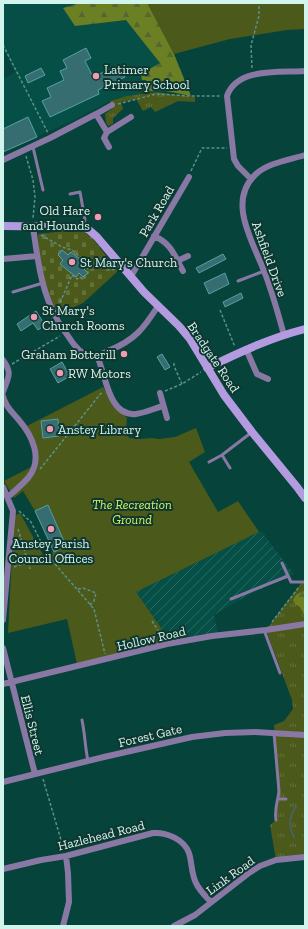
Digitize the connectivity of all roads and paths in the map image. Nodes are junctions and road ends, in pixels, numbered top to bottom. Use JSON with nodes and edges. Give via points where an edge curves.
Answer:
{"nodes":[{"id":1,"x":259,"y":3,"type":"edge"},
{"id":2,"x":3,"y":46,"type":"edge"},
{"id":3,"x":305,"y":71,"type":"edge"},
{"id":4,"x":253,"y":74,"type":"junction"},
{"id":5,"x":227,"y":96,"type":"junction"},
{"id":6,"x":112,"y":105,"type":"joint"},
{"id":7,"x":96,"y":114,"type":"junction"},
{"id":8,"x":131,"y":117,"type":"dead end"},
{"id":9,"x":107,"y":132,"type":"junction"},
{"id":10,"x":50,"y":138,"type":"junction"},
{"id":11,"x":32,"y":146,"type":"junction"},
{"id":12,"x":109,"y":147,"type":"dead end"},
{"id":13,"x":232,"y":148,"type":"junction"},
{"id":14,"x":24,"y":150,"type":"junction"},
{"id":15,"x":305,"y":155,"type":"edge"},
{"id":16,"x":3,"y":160,"type":"edge"},
{"id":17,"x":189,"y":177,"type":"joint"},
{"id":18,"x":251,"y":179,"type":"junction"},
{"id":19,"x":44,"y":190,"type":"dead end"},
{"id":20,"x":70,"y":194,"type":"dead end"},
{"id":21,"x":3,"y":226,"type":"edge"},
{"id":22,"x":33,"y":227,"type":"junction"},
{"id":23,"x":83,"y":227,"type":"junction"},
{"id":24,"x":154,"y":236,"type":"junction"},
{"id":25,"x":37,"y":256,"type":"junction"},
{"id":26,"x":188,"y":256,"type":"dead end"},
{"id":27,"x":3,"y":259,"type":"edge"},
{"id":28,"x":177,"y":261,"type":"junction"},
{"id":29,"x":88,"y":264,"type":"junction"},
{"id":30,"x":183,"y":271,"type":"dead end"},
{"id":31,"x":264,"y":271,"type":"junction"},
{"id":32,"x":128,"y":274,"type":"junction"},
{"id":33,"x":238,"y":281,"type":"dead end"},
{"id":34,"x":43,"y":283,"type":"junction"},
{"id":35,"x":13,"y":292,"type":"dead end"},
{"id":36,"x":158,"y":306,"type":"junction"},
{"id":37,"x":220,"y":310,"type":"dead end"},
{"id":38,"x":55,"y":314,"type":"junction"},
{"id":39,"x":305,"y":329,"type":"edge"},
{"id":40,"x":65,"y":333,"type":"junction"},
{"id":41,"x":284,"y":335,"type":"junction"},
{"id":42,"x":246,"y":349,"type":"junction"},
{"id":43,"x":238,"y":352,"type":"junction"},
{"id":44,"x":97,"y":356,"type":"junction"},
{"id":45,"x":3,"y":360,"type":"edge"},
{"id":46,"x":174,"y":363,"type":"dead end"},
{"id":47,"x":7,"y":366,"type":"junction"},
{"id":48,"x":207,"y":368,"type":"junction"},
{"id":49,"x":268,"y":379,"type":"dead end"},
{"id":50,"x":182,"y":384,"type":"junction"},
{"id":51,"x":107,"y":386,"type":"junction"},
{"id":52,"x":3,"y":392,"type":"edge"},
{"id":53,"x":160,"y":393,"type":"joint"},
{"id":54,"x":3,"y":396,"type":"edge"},
{"id":55,"x":164,"y":406,"type":"junction"},
{"id":56,"x":168,"y":418,"type":"dead end"},
{"id":57,"x":252,"y":432,"type":"junction"},
{"id":58,"x":222,"y":455,"type":"junction"},
{"id":59,"x":209,"y":462,"type":"dead end"},
{"id":60,"x":230,"y":468,"type":"dead end"},
{"id":61,"x":37,"y":473,"type":"dead end"},
{"id":62,"x":3,"y":487,"type":"edge"},
{"id":63,"x":305,"y":498,"type":"edge"},
{"id":64,"x":8,"y":499,"type":"junction"},
{"id":65,"x":18,"y":529,"type":"dead end"},
{"id":66,"x":48,"y":556,"type":"junction"},
{"id":67,"x":28,"y":562,"type":"junction"},
{"id":68,"x":282,"y":563,"type":"dead end"},
{"id":69,"x":12,"y":567,"type":"dead end"},
{"id":70,"x":30,"y":569,"type":"dead end"},
{"id":71,"x":288,"y":576,"type":"junction"},
{"id":72,"x":304,"y":582,"type":"edge"},
{"id":73,"x":77,"y":589,"type":"junction"},
{"id":74,"x":231,"y":599,"type":"dead end"},
{"id":75,"x":90,"y":605,"type":"junction"},
{"id":76,"x":4,"y":608,"type":"edge"},
{"id":77,"x":3,"y":620,"type":"edge"},
{"id":78,"x":152,"y":621,"type":"dead end"},
{"id":79,"x":305,"y":624,"type":"edge"},
{"id":80,"x":265,"y":630,"type":"junction"},
{"id":81,"x":166,"y":644,"type":"junction"},
{"id":82,"x":3,"y":648,"type":"edge"},
{"id":83,"x":106,"y":659,"type":"junction"},
{"id":84,"x":280,"y":673,"type":"dead end"},
{"id":85,"x":11,"y":681,"type":"junction"},
{"id":86,"x":3,"y":684,"type":"edge"},
{"id":87,"x":82,"y":720,"type":"dead end"},
{"id":88,"x":274,"y":733,"type":"junction"},
{"id":89,"x":305,"y":735,"type":"edge"},
{"id":90,"x":88,"y":761,"type":"junction"},
{"id":91,"x":38,"y":774,"type":"junction"},
{"id":92,"x":3,"y":782,"type":"edge"},
{"id":93,"x":278,"y":799,"type":"junction"},
{"id":94,"x":286,"y":799,"type":"dead end"},
{"id":95,"x":276,"y":820,"type":"dead end"},
{"id":96,"x":66,"y":856,"type":"junction"},
{"id":97,"x":305,"y":858,"type":"edge"},
{"id":98,"x":3,"y":869,"type":"edge"},
{"id":99,"x":211,"y":902,"type":"junction"},
{"id":100,"x":63,"y":926,"type":"edge"},
{"id":101,"x":174,"y":926,"type":"edge"}],
"edges":[{"from":1,"to":4,"type":"path","via":[[259,16],[251,45]]},
{"from":2,"to":10,"type":"path"},
{"from":3,"to":4,"type":"street"},
{"from":4,"to":5,"type":"street","via":[[240,79],[232,86]]},
{"from":5,"to":6,"type":"path","via":[[156,94]]},
{"from":5,"to":13,"type":"street"},
{"from":6,"to":7,"type":"street"},
{"from":7,"to":9,"type":"street"},
{"from":7,"to":10,"type":"street"},
{"from":8,"to":9,"type":"street"},
{"from":9,"to":12,"type":"street","via":[[104,138]]},
{"from":10,"to":11,"type":"street"},
{"from":11,"to":14,"type":"street"},
{"from":11,"to":19,"type":"lane"},
{"from":13,"to":17,"type":"path","via":[[202,148]]},
{"from":13,"to":18,"type":"street","via":[[234,160]]},
{"from":14,"to":16,"type":"street"},
{"from":14,"to":22,"type":"path","via":[[35,192]]},
{"from":15,"to":18,"type":"street","via":[[268,167]]},
{"from":17,"to":24,"type":"street","name":"Park Road"},
{"from":18,"to":31,"type":"street","name":"Ashfield Drive","via":[[243,192],[243,211],[246,227]]},
{"from":20,"to":23,"type":"lane","via":[[80,192],[85,220]]},
{"from":21,"to":22,"type":"street"},
{"from":22,"to":23,"type":"street"},
{"from":22,"to":25,"type":"street"},
{"from":22,"to":29,"type":"path","via":[[38,234],[72,250]]},
{"from":23,"to":32,"type":"street","name":"Bradgate Road","via":[[97,237]]},
{"from":24,"to":28,"type":"street","via":[[166,242]]},
{"from":24,"to":32,"type":"street","name":"Park Road","via":[[133,273]]},
{"from":25,"to":27,"type":"street"},
{"from":25,"to":34,"type":"street"},
{"from":26,"to":28,"type":"street"},
{"from":28,"to":30,"type":"street"},
{"from":29,"to":32,"type":"path"},
{"from":29,"to":38,"type":"path","via":[[88,273],[82,279],[72,275]]},
{"from":31,"to":33,"type":"lane"},
{"from":31,"to":41,"type":"street","name":"Ashfield Drive"},
{"from":32,"to":36,"type":"street","name":"Bradgate Road"},
{"from":34,"to":35,"type":"lane"},
{"from":34,"to":38,"type":"street"},
{"from":36,"to":44,"type":"street","via":[[145,326],[132,338]]},
{"from":36,"to":48,"type":"street","name":"Bradgate Road","via":[[190,339]]},
{"from":37,"to":43,"type":"path"},
{"from":38,"to":40,"type":"street"},
{"from":39,"to":41,"type":"street"},
{"from":40,"to":44,"type":"street","via":[[78,350],[90,356]]},
{"from":40,"to":47,"type":"path"},
{"from":41,"to":42,"type":"street"},
{"from":42,"to":43,"type":"street"},
{"from":42,"to":49,"type":"street","via":[[257,374]]},
{"from":43,"to":48,"type":"street"},
{"from":44,"to":51,"type":"street"},
{"from":45,"to":47,"type":"street"},
{"from":46,"to":50,"type":"path"},
{"from":47,"to":52,"type":"street","via":[[10,374]]},
{"from":48,"to":50,"type":"path"},
{"from":48,"to":57,"type":"street","name":"Bradgate Road"},
{"from":50,"to":53,"type":"path"},
{"from":51,"to":55,"type":"street","via":[[115,405],[125,412],[136,414]]},
{"from":51,"to":61,"type":"path"},
{"from":53,"to":55,"type":"street"},
{"from":54,"to":64,"type":"street","via":[[8,408],[28,431],[36,450],[35,465],[29,477]]},
{"from":55,"to":56,"type":"street"},
{"from":57,"to":58,"type":"lane"},
{"from":57,"to":63,"type":"street","name":"Bradgate Road"},
{"from":58,"to":59,"type":"lane"},
{"from":58,"to":60,"type":"lane"},
{"from":62,"to":64,"type":"street"},
{"from":64,"to":66,"type":"path","via":[[31,522]]},
{"from":64,"to":76,"type":"street","via":[[12,511]]},
{"from":65,"to":67,"type":"path"},
{"from":66,"to":67,"type":"path"},
{"from":66,"to":73,"type":"path"},
{"from":67,"to":69,"type":"path"},
{"from":67,"to":70,"type":"path"},
{"from":68,"to":71,"type":"lane"},
{"from":71,"to":72,"type":"lane","via":[[291,582]]},
{"from":71,"to":74,"type":"lane"},
{"from":72,"to":80,"type":"path"},
{"from":73,"to":75,"type":"path"},
{"from":73,"to":75,"type":"path","via":[[83,588],[96,593]]},
{"from":75,"to":83,"type":"path","via":[[94,609]]},
{"from":76,"to":77,"type":"street"},
{"from":78,"to":81,"type":"path"},
{"from":79,"to":80,"type":"street","name":"Hollow Road"},
{"from":80,"to":81,"type":"street","name":"Hollow Road"},
{"from":80,"to":84,"type":"lane"},
{"from":81,"to":83,"type":"street","name":"Hollow Road"},
{"from":82,"to":85,"type":"street","name":"Ellis Street"},
{"from":83,"to":85,"type":"street","name":"Hollow Road"},
{"from":85,"to":86,"type":"street","name":"Hollow Road"},
{"from":85,"to":91,"type":"street","name":"Ellis Street"},
{"from":87,"to":90,"type":"lane"},
{"from":88,"to":89,"type":"street","name":"Forest Gate"},
{"from":88,"to":90,"type":"street","name":"Forest Gate","via":[[225,733],[192,737]]},
{"from":88,"to":93,"type":"lane"},
{"from":90,"to":91,"type":"street","name":"Forest Gate"},
{"from":91,"to":92,"type":"street","name":"Forest Gate"},
{"from":91,"to":96,"type":"path"},
{"from":93,"to":94,"type":"lane"},
{"from":93,"to":95,"type":"lane","via":[[275,807]]},
{"from":96,"to":98,"type":"street","name":"Hazlehead Road"},
{"from":96,"to":99,"type":"street","name":"Hazlehead Road","via":[[153,833],[166,834],[187,849],[196,884]]},
{"from":96,"to":100,"type":"street","via":[[69,902]]},
{"from":97,"to":99,"type":"street","name":"Link Road","via":[[276,860],[260,866]]},
{"from":99,"to":101,"type":"street","name":"Link Road","via":[[195,915]]}]}
